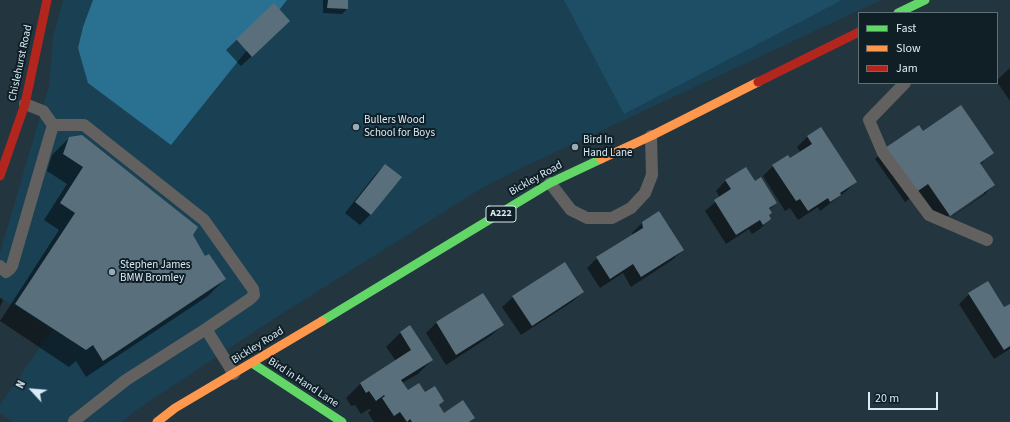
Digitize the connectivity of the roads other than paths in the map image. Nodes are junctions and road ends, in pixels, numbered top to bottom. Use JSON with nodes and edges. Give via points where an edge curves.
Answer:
{"nodes":[{"id":1,"x":47,"y":0,"type":"edge"},
{"id":2,"x":925,"y":0,"type":"edge"},
{"id":3,"x":900,"y":12,"type":"edge"},
{"id":4,"x":858,"y":32,"type":"edge"},
{"id":5,"x":904,"y":84,"type":"edge"},
{"id":6,"x":25,"y":104,"type":"junction"},
{"id":7,"x":53,"y":125,"type":"junction"},
{"id":8,"x":650,"y":136,"type":"junction"},
{"id":9,"x":0,"y":176,"type":"edge"},
{"id":10,"x":550,"y":183,"type":"junction"},
{"id":11,"x":987,"y":240,"type":"dead end"},
{"id":12,"x":0,"y":266,"type":"edge"},
{"id":13,"x":206,"y":329,"type":"junction"},
{"id":14,"x":252,"y":363,"type":"junction"},
{"id":15,"x":234,"y":374,"type":"junction"},
{"id":16,"x":74,"y":421,"type":"edge"},
{"id":17,"x":157,"y":422,"type":"edge"},
{"id":18,"x":342,"y":422,"type":"edge"}],
"edges":[{"from":1,"to":6,"type":"main road","name":"Chislehurst Road"},
{"from":2,"to":3,"type":"main road"},
{"from":4,"to":8,"type":"main road","name":"Bickley Road","number":"A222"},
{"from":5,"to":11,"type":"lane","via":[[869,120],[883,153],[929,215]]},
{"from":6,"to":7,"type":"lane","via":[[43,111]]},
{"from":6,"to":9,"type":"main road","name":"Chislehurst Road"},
{"from":7,"to":12,"type":"lane","via":[[12,266],[6,272]]},
{"from":7,"to":13,"type":"lane","via":[[84,125],[204,220],[253,289],[254,295]]},
{"from":8,"to":10,"type":"main road","name":"Bickley Road","number":"A222"},
{"from":8,"to":10,"type":"lane","via":[[652,175],[645,192],[632,208],[612,218],[587,218],[571,210]]},
{"from":10,"to":14,"type":"main road","name":"Bickley Road","number":"A222"},
{"from":13,"to":15,"type":"lane"},
{"from":13,"to":16,"type":"lane","via":[[126,380]]},
{"from":14,"to":15,"type":"main road","name":"Bickley Road","number":"A222"},
{"from":14,"to":18,"type":"main road","name":"Bird in Hand Lane"},
{"from":15,"to":17,"type":"main road","name":"Bickley Road","number":"A222","via":[[175,408]]}]}
